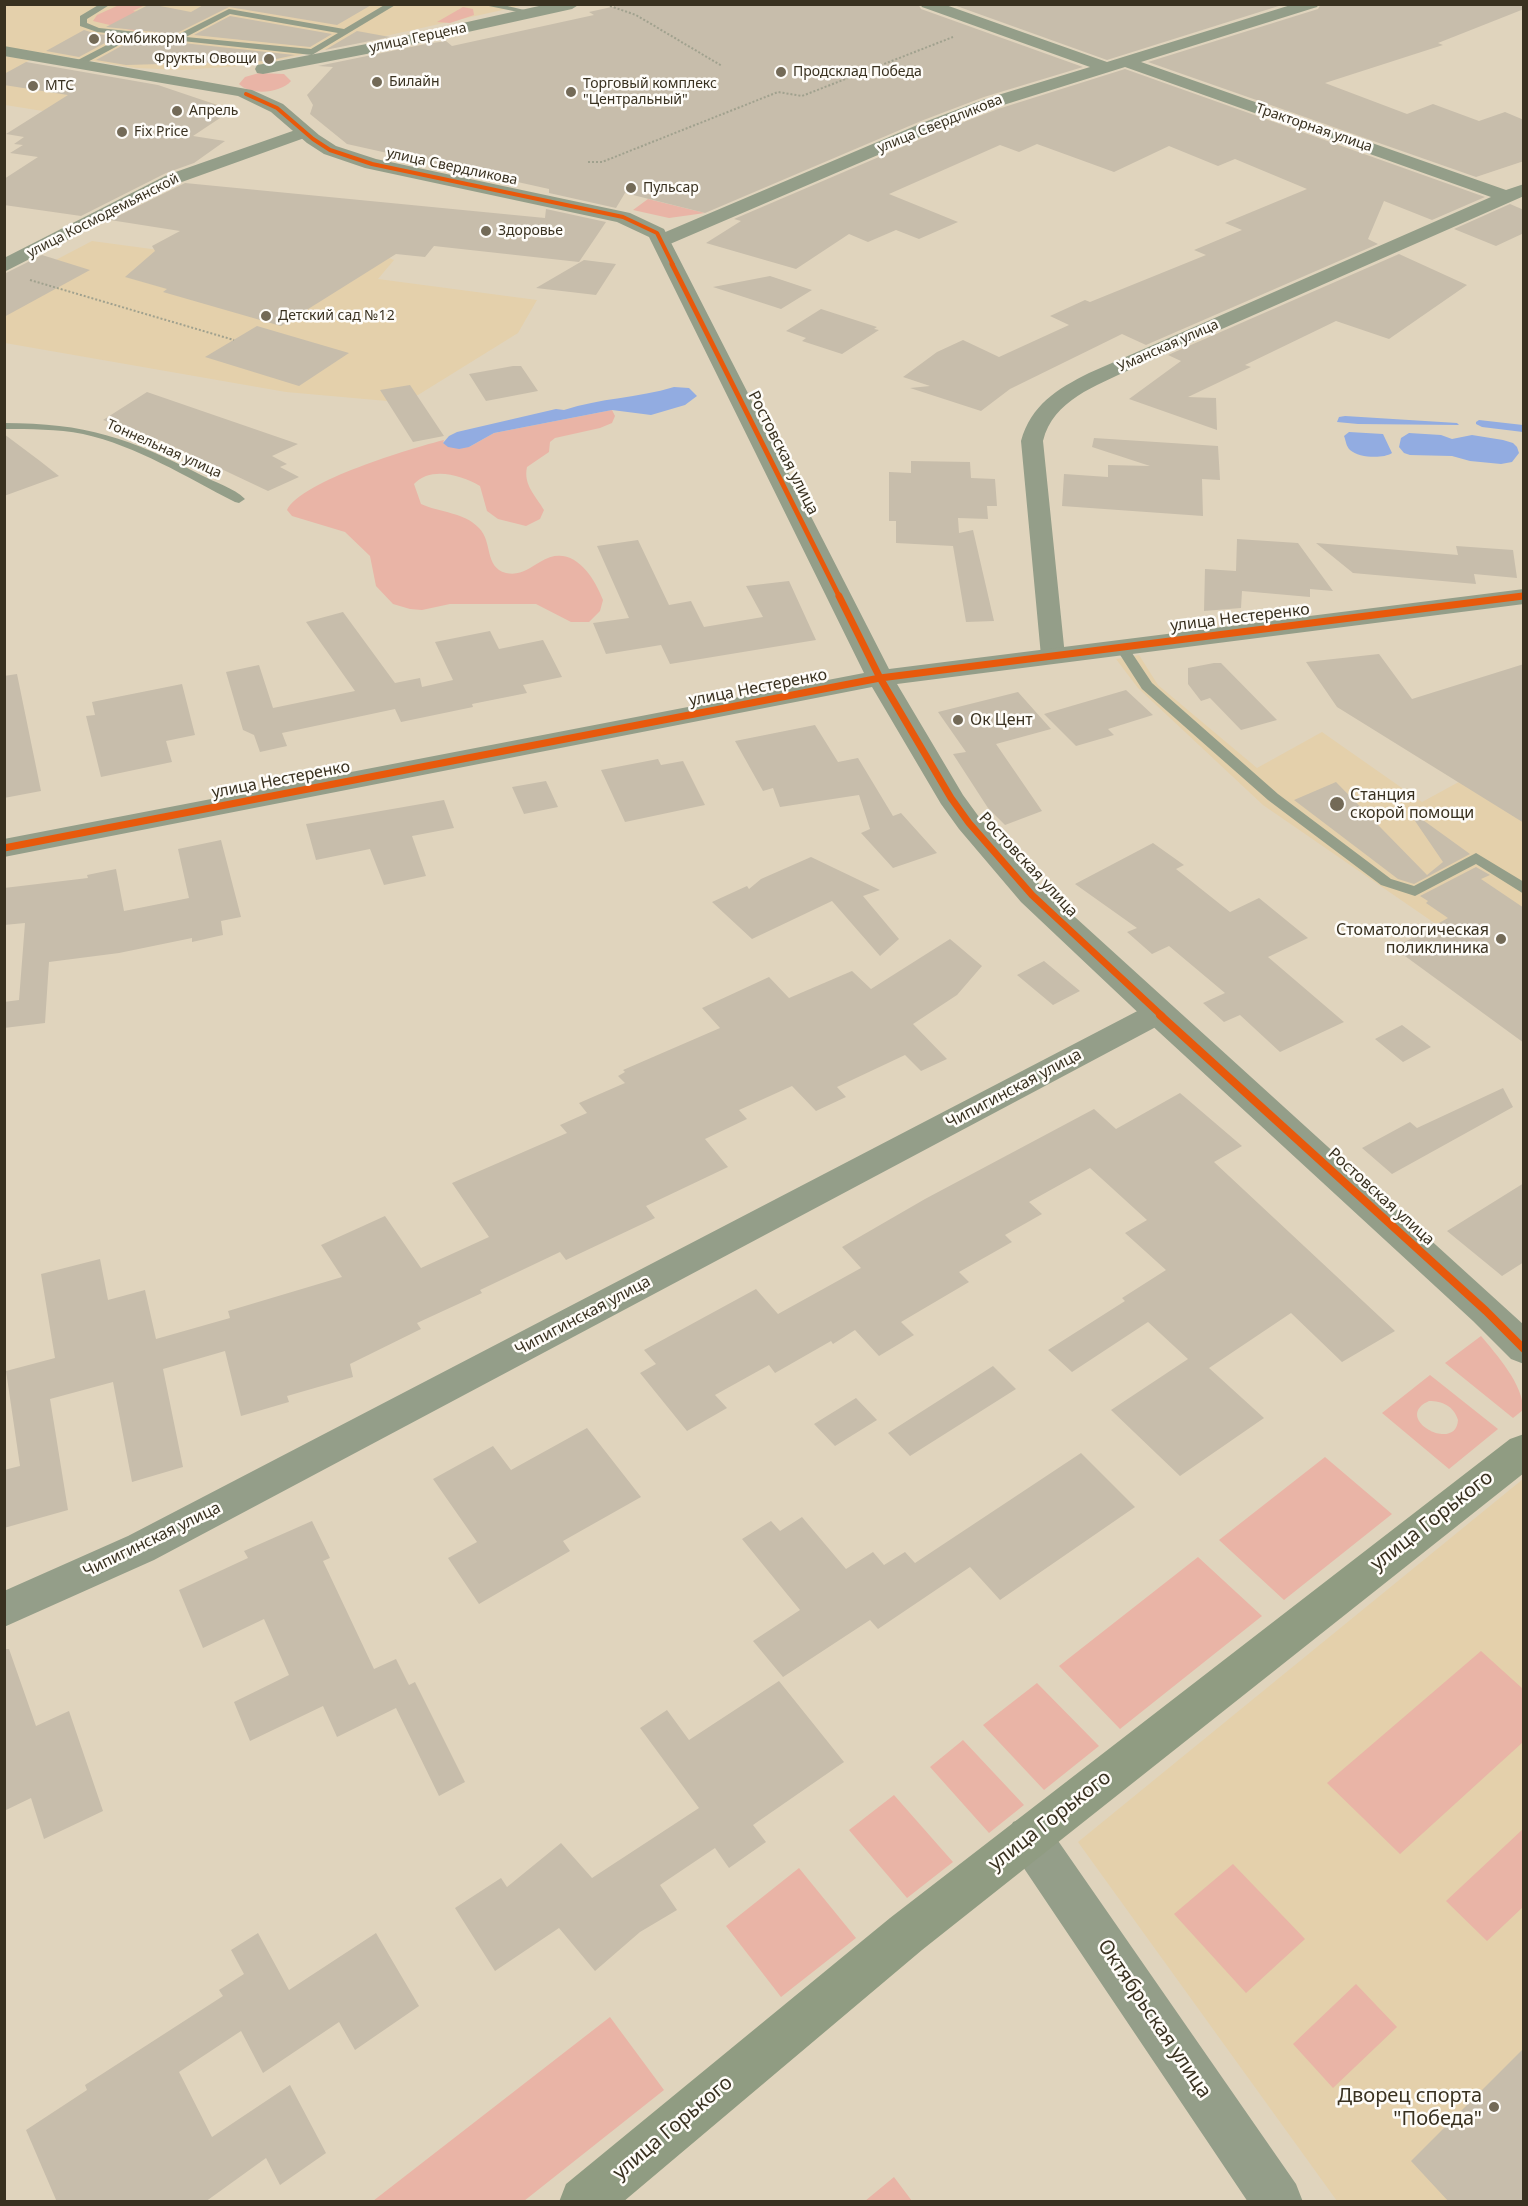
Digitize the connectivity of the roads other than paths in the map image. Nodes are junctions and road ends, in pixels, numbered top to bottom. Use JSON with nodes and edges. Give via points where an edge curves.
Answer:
{"nodes":[{"id":1,"x":107,"y":4,"type":"edge"},
{"id":2,"x":393,"y":4,"type":"edge"},
{"id":3,"x":483,"y":4,"type":"edge"},
{"id":4,"x":572,"y":4,"type":"edge"},
{"id":5,"x":927,"y":4,"type":"edge"},
{"id":6,"x":1312,"y":4,"type":"edge"},
{"id":7,"x":533,"y":13,"type":"junction"},
{"id":8,"x":345,"y":32,"type":"junction"},
{"id":9,"x":135,"y":34,"type":"junction"},
{"id":10,"x":177,"y":38,"type":"junction"},
{"id":11,"x":382,"y":46,"type":"junction"},
{"id":12,"x":4,"y":51,"type":"edge"},
{"id":13,"x":1123,"y":61,"type":"junction"},
{"id":14,"x":79,"y":63,"type":"junction"},
{"id":15,"x":1105,"y":67,"type":"junction"},
{"id":16,"x":136,"y":72,"type":"junction"},
{"id":17,"x":244,"y":77,"type":"junction"},
{"id":18,"x":301,"y":128,"type":"junction"},
{"id":19,"x":1515,"y":192,"type":"edge"},
{"id":20,"x":663,"y":240,"type":"junction"},
{"id":21,"x":4,"y":266,"type":"edge"},
{"id":22,"x":4,"y":426,"type":"edge"},
{"id":23,"x":239,"y":499,"type":"dead end"},
{"id":24,"x":1524,"y":596,"type":"edge"},
{"id":25,"x":1121,"y":647,"type":"junction"},
{"id":26,"x":1053,"y":656,"type":"junction"},
{"id":27,"x":880,"y":678,"type":"junction"},
{"id":28,"x":4,"y":848,"type":"edge"},
{"id":29,"x":1524,"y":889,"type":"edge"},
{"id":30,"x":1158,"y":1013,"type":"junction"},
{"id":31,"x":1524,"y":1349,"type":"edge"},
{"id":32,"x":1524,"y":1449,"type":"edge"},
{"id":33,"x":4,"y":1610,"type":"edge"},
{"id":34,"x":1029,"y":1837,"type":"junction"},
{"id":35,"x":584,"y":2202,"type":"edge"},
{"id":36,"x":1278,"y":2202,"type":"edge"}],
"edges":[{"from":1,"to":9,"type":"lane","via":[[83,18],[83,24],[97,30]]},
{"from":2,"to":8,"type":"lane"},
{"from":3,"to":7,"type":"lane"},
{"from":4,"to":7,"type":"street","name":"улица Герцена"},
{"from":5,"to":15,"type":"street"},
{"from":6,"to":13,"type":"street","name":"улица Свердликова"},
{"from":7,"to":11,"type":"street","name":"улица Герцена"},
{"from":8,"to":10,"type":"lane","via":[[312,52]]},
{"from":8,"to":10,"type":"lane","via":[[229,11]]},
{"from":9,"to":10,"type":"lane"},
{"from":9,"to":14,"type":"lane"},
{"from":11,"to":17,"type":"street","name":"улица Герцена"},
{"from":11,"to":17,"type":"street","via":[[327,64],[301,78],[287,71]]},
{"from":12,"to":14,"type":"street","name":"улица Свердликова"},
{"from":13,"to":15,"type":"street","name":"улица Свердликова"},
{"from":13,"to":19,"type":"street","name":"Тракторная улица"},
{"from":14,"to":16,"type":"street","name":"улица Свердликова"},
{"from":15,"to":20,"type":"street","name":"улица Свердликова","via":[[947,119]]},
{"from":16,"to":17,"type":"street","name":"улица Свердликова"},
{"from":16,"to":17,"type":"street","name":"улица Герцена"},
{"from":17,"to":18,"type":"street","name":"улица Свердликова"},
{"from":17,"to":18,"type":"street","via":[[266,94],[289,96]]},
{"from":18,"to":20,"type":"street","name":"улица Свердликова","via":[[330,150],[357,160],[623,217],[651,228]]},
{"from":18,"to":21,"type":"street","name":"улица Космодемьянской","via":[[173,178]]},
{"from":19,"to":26,"type":"street","name":"Уманская улица","via":[[1124,365],[1048,408],[1035,425],[1032,441]]},
{"from":20,"to":27,"type":"street","name":"Ростовская улица"},
{"from":22,"to":23,"type":"lane","name":"Тоннельная улица","via":[[66,428],[95,434]]},
{"from":24,"to":25,"type":"street","name":"улица Нестеренко"},
{"from":25,"to":26,"type":"street","name":"улица Нестеренко"},
{"from":25,"to":29,"type":"lane","via":[[1147,686],[1272,798],[1386,882],[1415,891],[1476,858]]},
{"from":26,"to":27,"type":"street","name":"улица Нестеренко"},
{"from":27,"to":28,"type":"street","name":"улица Нестеренко"},
{"from":27,"to":30,"type":"street","name":"Ростовская улица","via":[[951,798],[995,855]]},
{"from":30,"to":31,"type":"street","name":"Ростовская улица"},
{"from":30,"to":33,"type":"street","name":"Чипигинская улица","via":[[141,1548]]},
{"from":32,"to":34,"type":"main road","name":"улица Горького"},
{"from":34,"to":35,"type":"main road","name":"улица Горького","via":[[906,1934]]},
{"from":34,"to":36,"type":"street","name":"Октябрьская улица"}]}
